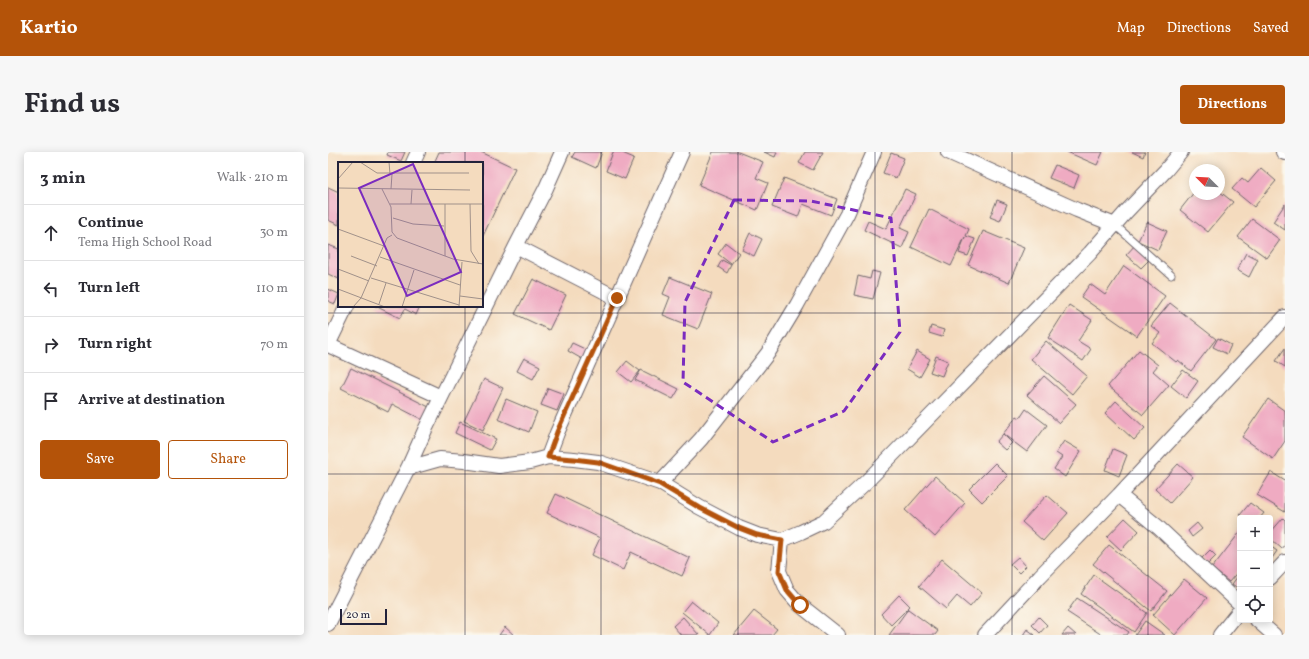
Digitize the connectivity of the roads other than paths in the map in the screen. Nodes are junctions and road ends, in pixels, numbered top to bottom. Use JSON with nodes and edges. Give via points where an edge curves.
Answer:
{"nodes":[{"id":1,"x":418,"y":152,"type":"edge"},
{"id":2,"x":562,"y":152,"type":"edge"},
{"id":3,"x":682,"y":152,"type":"edge"},
{"id":4,"x":874,"y":152,"type":"edge"},
{"id":5,"x":948,"y":152,"type":"edge"},
{"id":6,"x":1181,"y":152,"type":"edge"},
{"id":7,"x":413,"y":162,"type":"edge"},
{"id":8,"x":1115,"y":224,"type":"junction"},
{"id":9,"x":516,"y":246,"type":"junction"},
{"id":10,"x":1171,"y":275,"type":"dead end"},
{"id":11,"x":617,"y":298,"type":"junction"},
{"id":12,"x":347,"y":307,"type":"edge"},
{"id":13,"x":1285,"y":317,"type":"edge"},
{"id":14,"x":328,"y":345,"type":"edge"},
{"id":15,"x":441,"y":397,"type":"junction"},
{"id":16,"x":548,"y":457,"type":"junction"},
{"id":17,"x":408,"y":468,"type":"junction"},
{"id":18,"x":660,"y":484,"type":"junction"},
{"id":19,"x":1119,"y":495,"type":"junction"},
{"id":20,"x":782,"y":540,"type":"junction"},
{"id":21,"x":1285,"y":562,"type":"edge"},
{"id":22,"x":1273,"y":575,"type":"edge"},
{"id":23,"x":1237,"y":601,"type":"edge"},
{"id":24,"x":1237,"y":614,"type":"edge"},
{"id":25,"x":1260,"y":623,"type":"edge"},
{"id":26,"x":328,"y":624,"type":"edge"},
{"id":27,"x":838,"y":635,"type":"edge"},
{"id":28,"x":985,"y":635,"type":"edge"},
{"id":29,"x":1220,"y":635,"type":"edge"},
{"id":30,"x":1274,"y":635,"type":"edge"}],
"edges":[{"from":1,"to":7,"type":"street"},
{"from":2,"to":9,"type":"street"},
{"from":3,"to":11,"type":"street"},
{"from":4,"to":18,"type":"street","via":[[847,214],[768,353],[701,439]]},
{"from":5,"to":8,"type":"street","via":[[1077,210]]},
{"from":6,"to":8,"type":"street"},
{"from":8,"to":10,"type":"lane"},
{"from":8,"to":20,"type":"street","via":[[866,482],[824,521]]},
{"from":9,"to":11,"type":"street"},
{"from":9,"to":15,"type":"street"},
{"from":11,"to":16,"type":"street"},
{"from":12,"to":14,"type":"street"},
{"from":13,"to":19,"type":"street"},
{"from":14,"to":15,"type":"street"},
{"from":15,"to":17,"type":"street"},
{"from":16,"to":17,"type":"street","via":[[499,466],[440,460]]},
{"from":16,"to":18,"type":"street","via":[[598,462]]},
{"from":17,"to":26,"type":"street"},
{"from":18,"to":20,"type":"street","via":[[739,528]]},
{"from":19,"to":23,"type":"street","via":[[1158,527]]},
{"from":19,"to":28,"type":"street"},
{"from":20,"to":27,"type":"street","via":[[779,571],[787,590],[800,605]]},
{"from":21,"to":22,"type":"street"},
{"from":24,"to":29,"type":"street"},
{"from":25,"to":30,"type":"street"}]}
